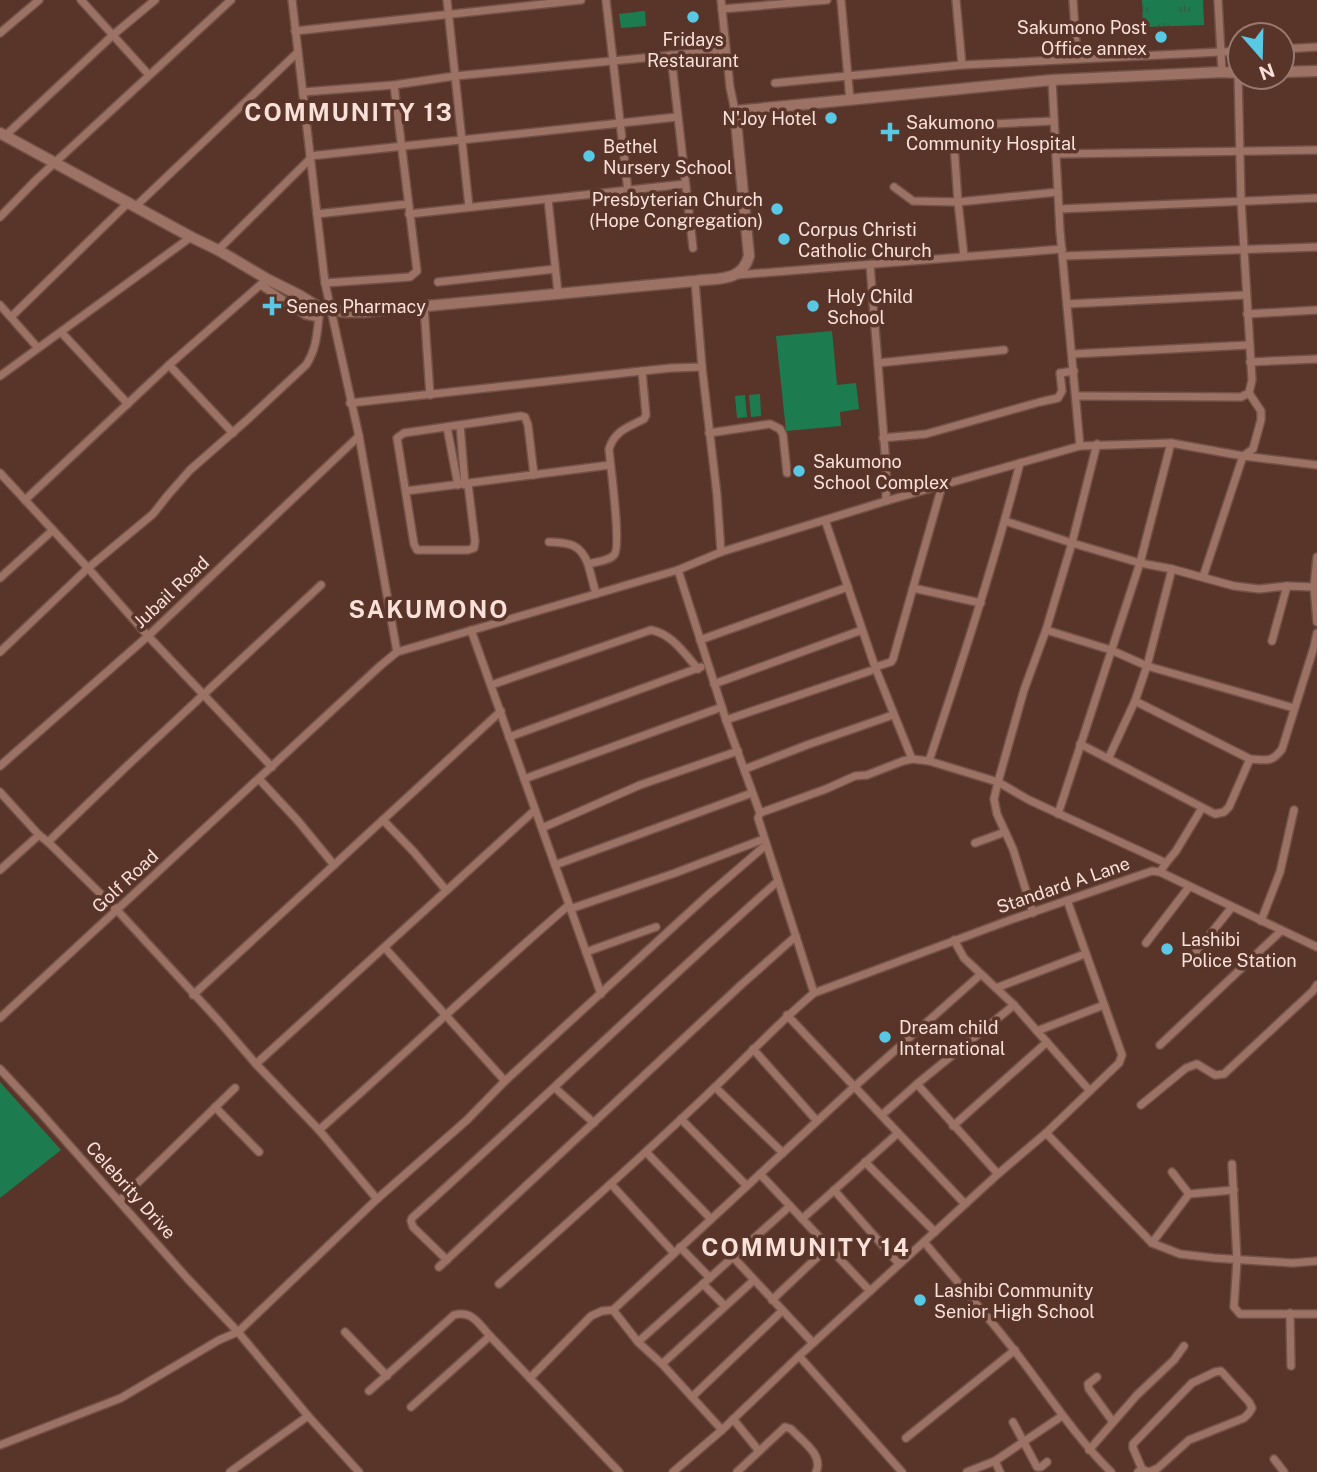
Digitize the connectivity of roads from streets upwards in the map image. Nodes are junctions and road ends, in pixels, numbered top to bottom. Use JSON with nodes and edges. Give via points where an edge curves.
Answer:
{"nodes":[{"id":1,"x":39,"y":0,"type":"edge"},
{"id":2,"x":81,"y":0,"type":"edge"},
{"id":3,"x":155,"y":0,"type":"edge"},
{"id":4,"x":231,"y":0,"type":"edge"},
{"id":5,"x":292,"y":0,"type":"edge"},
{"id":6,"x":447,"y":0,"type":"edge"},
{"id":7,"x":580,"y":0,"type":"edge"},
{"id":8,"x":606,"y":0,"type":"edge"},
{"id":9,"x":721,"y":0,"type":"edge"},
{"id":10,"x":827,"y":0,"type":"edge"},
{"id":11,"x":841,"y":0,"type":"edge"},
{"id":12,"x":956,"y":0,"type":"edge"},
{"id":13,"x":1073,"y":0,"type":"edge"},
{"id":14,"x":1218,"y":0,"type":"edge"},
{"id":15,"x":722,"y":9,"type":"junction"},
{"id":16,"x":449,"y":13,"type":"junction"},
{"id":17,"x":295,"y":31,"type":"junction"},
{"id":18,"x":0,"y":33,"type":"edge"},
{"id":19,"x":113,"y":36,"type":"junction"},
{"id":20,"x":1317,"y":47,"type":"edge"},
{"id":21,"x":1296,"y":48,"type":"edge"},
{"id":22,"x":726,"y":50,"type":"junction"},
{"id":23,"x":1220,"y":52,"type":"junction"},
{"id":24,"x":1226,"y":52,"type":"edge"},
{"id":25,"x":297,"y":53,"type":"junction"},
{"id":26,"x":671,"y":55,"type":"junction"},
{"id":27,"x":1077,"y":59,"type":"junction"},
{"id":28,"x":613,"y":61,"type":"junction"},
{"id":29,"x":962,"y":65,"type":"junction"},
{"id":30,"x":1317,"y":71,"type":"edge"},
{"id":31,"x":1222,"y":72,"type":"junction"},
{"id":32,"x":1226,"y":72,"type":"edge"},
{"id":33,"x":1296,"y":72,"type":"edge"},
{"id":34,"x":149,"y":75,"type":"junction"},
{"id":35,"x":455,"y":76,"type":"junction"},
{"id":36,"x":848,"y":76,"type":"junction"},
{"id":37,"x":1052,"y":80,"type":"junction"},
{"id":38,"x":775,"y":83,"type":"dead end"},
{"id":39,"x":394,"y":85,"type":"junction"},
{"id":40,"x":1239,"y":91,"type":"edge"},
{"id":41,"x":303,"y":92,"type":"junction"},
{"id":42,"x":850,"y":100,"type":"junction"},
{"id":43,"x":735,"y":111,"type":"junction"},
{"id":44,"x":677,"y":117,"type":"junction"},
{"id":45,"x":1054,"y":121,"type":"junction"},
{"id":46,"x":621,"y":124,"type":"junction"},
{"id":47,"x":972,"y":125,"type":"dead end"},
{"id":48,"x":3,"y":134,"type":"edge"},
{"id":49,"x":462,"y":141,"type":"junction"},
{"id":50,"x":954,"y":145,"type":"dead end"},
{"id":51,"x":402,"y":148,"type":"junction"},
{"id":52,"x":1317,"y":150,"type":"edge"},
{"id":53,"x":1240,"y":152,"type":"junction"},
{"id":54,"x":1056,"y":155,"type":"junction"},
{"id":55,"x":310,"y":157,"type":"junction"},
{"id":56,"x":55,"y":162,"type":"junction"},
{"id":57,"x":685,"y":184,"type":"junction"},
{"id":58,"x":894,"y":187,"type":"dead end"},
{"id":59,"x":628,"y":191,"type":"junction"},
{"id":60,"x":1058,"y":192,"type":"junction"},
{"id":61,"x":1317,"y":198,"type":"edge"},
{"id":62,"x":548,"y":199,"type":"junction"},
{"id":63,"x":1241,"y":200,"type":"junction"},
{"id":64,"x":958,"y":202,"type":"junction"},
{"id":65,"x":132,"y":204,"type":"junction"},
{"id":66,"x":408,"y":204,"type":"junction"},
{"id":67,"x":469,"y":207,"type":"junction"},
{"id":68,"x":1059,"y":209,"type":"junction"},
{"id":69,"x":317,"y":214,"type":"junction"},
{"id":70,"x":409,"y":214,"type":"junction"},
{"id":71,"x":0,"y":217,"type":"edge"},
{"id":72,"x":191,"y":237,"type":"junction"},
{"id":73,"x":1317,"y":247,"type":"edge"},
{"id":74,"x":692,"y":248,"type":"dead end"},
{"id":75,"x":218,"y":250,"type":"junction"},
{"id":76,"x":1245,"y":251,"type":"junction"},
{"id":77,"x":1062,"y":253,"type":"junction"},
{"id":78,"x":964,"y":256,"type":"junction"},
{"id":79,"x":870,"y":265,"type":"junction"},
{"id":80,"x":555,"y":269,"type":"junction"},
{"id":81,"x":736,"y":275,"type":"junction"},
{"id":82,"x":695,"y":281,"type":"junction"},
{"id":83,"x":264,"y":282,"type":"junction"},
{"id":84,"x":438,"y":282,"type":"dead end"},
{"id":85,"x":325,"y":283,"type":"junction"},
{"id":86,"x":558,"y":293,"type":"junction"},
{"id":87,"x":1246,"y":295,"type":"junction"},
{"id":88,"x":1067,"y":304,"type":"junction"},
{"id":89,"x":0,"y":305,"type":"edge"},
{"id":90,"x":424,"y":306,"type":"junction"},
{"id":91,"x":1317,"y":310,"type":"edge"},
{"id":92,"x":324,"y":312,"type":"junction"},
{"id":93,"x":1247,"y":314,"type":"junction"},
{"id":94,"x":11,"y":317,"type":"junction"},
{"id":95,"x":61,"y":332,"type":"junction"},
{"id":96,"x":1249,"y":345,"type":"junction"},
{"id":97,"x":38,"y":348,"type":"junction"},
{"id":98,"x":1004,"y":350,"type":"dead end"},
{"id":99,"x":1072,"y":354,"type":"junction"},
{"id":100,"x":1317,"y":359,"type":"edge"},
{"id":101,"x":1250,"y":362,"type":"junction"},
{"id":102,"x":878,"y":363,"type":"junction"},
{"id":103,"x":169,"y":365,"type":"junction"},
{"id":104,"x":702,"y":368,"type":"junction"},
{"id":105,"x":642,"y":371,"type":"junction"},
{"id":106,"x":1074,"y":371,"type":"junction"},
{"id":107,"x":0,"y":376,"type":"edge"},
{"id":108,"x":1249,"y":393,"type":"junction"},
{"id":109,"x":430,"y":395,"type":"junction"},
{"id":110,"x":1076,"y":396,"type":"junction"},
{"id":111,"x":350,"y":402,"type":"junction"},
{"id":112,"x":128,"y":404,"type":"junction"},
{"id":113,"x":460,"y":425,"type":"junction"},
{"id":114,"x":447,"y":427,"type":"junction"},
{"id":115,"x":233,"y":433,"type":"junction"},
{"id":116,"x":709,"y":433,"type":"junction"},
{"id":117,"x":359,"y":436,"type":"junction"},
{"id":118,"x":883,"y":438,"type":"junction"},
{"id":119,"x":1171,"y":443,"type":"junction"},
{"id":120,"x":1097,"y":444,"type":"junction"},
{"id":121,"x":1080,"y":446,"type":"junction"},
{"id":122,"x":1243,"y":456,"type":"junction"},
{"id":123,"x":1020,"y":463,"type":"junction"},
{"id":124,"x":610,"y":465,"type":"junction"},
{"id":125,"x":1317,"y":465,"type":"edge"},
{"id":126,"x":0,"y":473,"type":"edge"},
{"id":127,"x":787,"y":473,"type":"dead end"},
{"id":128,"x":534,"y":475,"type":"junction"},
{"id":129,"x":464,"y":485,"type":"junction"},
{"id":130,"x":942,"y":486,"type":"junction"},
{"id":131,"x":406,"y":491,"type":"junction"},
{"id":132,"x":25,"y":500,"type":"junction"},
{"id":133,"x":886,"y":501,"type":"junction"},
{"id":134,"x":825,"y":520,"type":"junction"},
{"id":135,"x":1005,"y":521,"type":"junction"},
{"id":136,"x":53,"y":530,"type":"junction"},
{"id":137,"x":549,"y":541,"type":"dead end"},
{"id":138,"x":1072,"y":543,"type":"junction"},
{"id":139,"x":721,"y":552,"type":"junction"},
{"id":140,"x":1317,"y":557,"type":"edge"},
{"id":141,"x":1140,"y":563,"type":"junction"},
{"id":142,"x":588,"y":564,"type":"junction"},
{"id":143,"x":89,"y":568,"type":"junction"},
{"id":144,"x":1172,"y":569,"type":"junction"},
{"id":145,"x":678,"y":570,"type":"junction"},
{"id":146,"x":0,"y":578,"type":"edge"},
{"id":147,"x":1203,"y":578,"type":"junction"},
{"id":148,"x":321,"y":585,"type":"dead end"},
{"id":149,"x":1287,"y":586,"type":"junction"},
{"id":150,"x":848,"y":587,"type":"junction"},
{"id":151,"x":1314,"y":587,"type":"junction"},
{"id":152,"x":913,"y":588,"type":"junction"},
{"id":153,"x":596,"y":594,"type":"junction"},
{"id":154,"x":981,"y":603,"type":"junction"},
{"id":155,"x":1317,"y":622,"type":"edge"},
{"id":156,"x":471,"y":630,"type":"junction"},
{"id":157,"x":862,"y":630,"type":"junction"},
{"id":158,"x":1046,"y":630,"type":"junction"},
{"id":159,"x":1317,"y":633,"type":"edge"},
{"id":160,"x":148,"y":636,"type":"junction"},
{"id":161,"x":701,"y":639,"type":"junction"},
{"id":162,"x":1272,"y":641,"type":"dead end"},
{"id":163,"x":1111,"y":650,"type":"junction"},
{"id":164,"x":0,"y":652,"type":"edge"},
{"id":165,"x":397,"y":652,"type":"junction"},
{"id":166,"x":708,"y":665,"type":"junction"},
{"id":167,"x":1147,"y":666,"type":"junction"},
{"id":168,"x":698,"y":669,"type":"junction"},
{"id":169,"x":872,"y":669,"type":"junction"},
{"id":170,"x":714,"y":684,"type":"junction"},
{"id":171,"x":491,"y":685,"type":"junction"},
{"id":172,"x":203,"y":694,"type":"junction"},
{"id":173,"x":1135,"y":701,"type":"junction"},
{"id":174,"x":722,"y":707,"type":"junction"},
{"id":175,"x":1294,"y":708,"type":"junction"},
{"id":176,"x":500,"y":711,"type":"junction"},
{"id":177,"x":893,"y":715,"type":"junction"},
{"id":178,"x":726,"y":720,"type":"junction"},
{"id":179,"x":509,"y":737,"type":"junction"},
{"id":180,"x":1080,"y":744,"type":"junction"},
{"id":181,"x":738,"y":751,"type":"junction"},
{"id":182,"x":1109,"y":757,"type":"junction"},
{"id":183,"x":912,"y":759,"type":"junction"},
{"id":184,"x":1250,"y":759,"type":"junction"},
{"id":185,"x":929,"y":761,"type":"junction"},
{"id":186,"x":0,"y":766,"type":"edge"},
{"id":187,"x":272,"y":767,"type":"junction"},
{"id":188,"x":745,"y":769,"type":"junction"},
{"id":189,"x":259,"y":779,"type":"junction"},
{"id":190,"x":524,"y":779,"type":"junction"},
{"id":191,"x":998,"y":782,"type":"junction"},
{"id":192,"x":0,"y":792,"type":"edge"},
{"id":193,"x":752,"y":793,"type":"junction"},
{"id":194,"x":1202,"y":808,"type":"junction"},
{"id":195,"x":535,"y":810,"type":"junction"},
{"id":196,"x":1294,"y":810,"type":"dead end"},
{"id":197,"x":760,"y":813,"type":"junction"},
{"id":198,"x":1058,"y":814,"type":"junction"},
{"id":199,"x":383,"y":820,"type":"junction"},
{"id":200,"x":542,"y":828,"type":"junction"},
{"id":201,"x":1005,"y":832,"type":"junction"},
{"id":202,"x":39,"y":835,"type":"junction"},
{"id":203,"x":48,"y":842,"type":"junction"},
{"id":204,"x":765,"y":842,"type":"junction"},
{"id":205,"x":975,"y":843,"type":"dead end"},
{"id":206,"x":1166,"y":863,"type":"junction"},
{"id":207,"x":334,"y":865,"type":"junction"},
{"id":208,"x":555,"y":865,"type":"junction"},
{"id":209,"x":0,"y":870,"type":"edge"},
{"id":210,"x":1160,"y":872,"type":"junction"},
{"id":211,"x":778,"y":881,"type":"junction"},
{"id":212,"x":1189,"y":887,"type":"junction"},
{"id":213,"x":446,"y":890,"type":"junction"},
{"id":214,"x":1067,"y":900,"type":"junction"},
{"id":215,"x":570,"y":907,"type":"junction"},
{"id":216,"x":1233,"y":907,"type":"junction"},
{"id":217,"x":117,"y":910,"type":"junction"},
{"id":218,"x":1033,"y":913,"type":"junction"},
{"id":219,"x":1261,"y":921,"type":"junction"},
{"id":220,"x":656,"y":927,"type":"dead end"},
{"id":221,"x":1281,"y":931,"type":"junction"},
{"id":222,"x":796,"y":936,"type":"junction"},
{"id":223,"x":954,"y":940,"type":"junction"},
{"id":224,"x":1146,"y":943,"type":"dead end"},
{"id":225,"x":1317,"y":947,"type":"edge"},
{"id":226,"x":385,"y":948,"type":"junction"},
{"id":227,"x":586,"y":952,"type":"junction"},
{"id":228,"x":1196,"y":952,"type":"dead end"},
{"id":229,"x":1085,"y":954,"type":"junction"},
{"id":230,"x":981,"y":975,"type":"junction"},
{"id":231,"x":1317,"y":985,"type":"edge"},
{"id":232,"x":996,"y":988,"type":"junction"},
{"id":233,"x":814,"y":993,"type":"junction"},
{"id":234,"x":601,"y":994,"type":"junction"},
{"id":235,"x":193,"y":995,"type":"junction"},
{"id":236,"x":1013,"y":1005,"type":"junction"},
{"id":237,"x":1104,"y":1005,"type":"junction"},
{"id":238,"x":445,"y":1015,"type":"junction"},
{"id":239,"x":788,"y":1015,"type":"junction"},
{"id":240,"x":0,"y":1018,"type":"edge"},
{"id":241,"x":1037,"y":1031,"type":"junction"},
{"id":242,"x":1046,"y":1042,"type":"junction"},
{"id":243,"x":1160,"y":1045,"type":"dead end"},
{"id":244,"x":753,"y":1049,"type":"junction"},
{"id":245,"x":256,"y":1064,"type":"junction"},
{"id":246,"x":0,"y":1069,"type":"edge"},
{"id":247,"x":505,"y":1081,"type":"junction"},
{"id":248,"x":917,"y":1084,"type":"junction"},
{"id":249,"x":715,"y":1087,"type":"junction"},
{"id":250,"x":854,"y":1087,"type":"junction"},
{"id":251,"x":234,"y":1088,"type":"dead end"},
{"id":252,"x":555,"y":1088,"type":"junction"},
{"id":253,"x":1090,"y":1091,"type":"junction"},
{"id":254,"x":1141,"y":1105,"type":"dead end"},
{"id":255,"x":215,"y":1107,"type":"junction"},
{"id":256,"x":882,"y":1115,"type":"junction"},
{"id":257,"x":681,"y":1119,"type":"junction"},
{"id":258,"x":817,"y":1121,"type":"junction"},
{"id":259,"x":593,"y":1123,"type":"junction"},
{"id":260,"x":953,"y":1126,"type":"junction"},
{"id":261,"x":318,"y":1130,"type":"junction"},
{"id":262,"x":898,"y":1132,"type":"junction"},
{"id":263,"x":1046,"y":1133,"type":"junction"},
{"id":264,"x":259,"y":1152,"type":"dead end"},
{"id":265,"x":646,"y":1152,"type":"junction"},
{"id":266,"x":783,"y":1153,"type":"junction"},
{"id":267,"x":865,"y":1162,"type":"junction"},
{"id":268,"x":1232,"y":1164,"type":"dead end"},
{"id":269,"x":1172,"y":1172,"type":"dead end"},
{"id":270,"x":760,"y":1174,"type":"junction"},
{"id":271,"x":998,"y":1174,"type":"junction"},
{"id":272,"x":611,"y":1184,"type":"junction"},
{"id":273,"x":747,"y":1186,"type":"junction"},
{"id":274,"x":834,"y":1190,"type":"junction"},
{"id":275,"x":1234,"y":1190,"type":"junction"},
{"id":276,"x":1189,"y":1194,"type":"junction"},
{"id":277,"x":377,"y":1199,"type":"junction"},
{"id":278,"x":119,"y":1200,"type":"junction"},
{"id":279,"x":965,"y":1204,"type":"junction"},
{"id":280,"x":790,"y":1206,"type":"junction"},
{"id":281,"x":711,"y":1219,"type":"junction"},
{"id":282,"x":802,"y":1219,"type":"junction"},
{"id":283,"x":935,"y":1232,"type":"junction"},
{"id":284,"x":924,"y":1242,"type":"junction"},
{"id":285,"x":1152,"y":1243,"type":"junction"},
{"id":286,"x":828,"y":1247,"type":"junction"},
{"id":287,"x":677,"y":1250,"type":"junction"},
{"id":288,"x":733,"y":1257,"type":"junction"},
{"id":289,"x":447,"y":1260,"type":"junction"},
{"id":290,"x":1237,"y":1260,"type":"junction"},
{"id":291,"x":1317,"y":1261,"type":"edge"},
{"id":292,"x":899,"y":1264,"type":"junction"},
{"id":293,"x":439,"y":1267,"type":"dead end"},
{"id":294,"x":754,"y":1280,"type":"junction"},
{"id":295,"x":706,"y":1281,"type":"junction"},
{"id":296,"x":499,"y":1284,"type":"dead end"},
{"id":297,"x":870,"y":1291,"type":"junction"},
{"id":298,"x":772,"y":1300,"type":"junction"},
{"id":299,"x":725,"y":1306,"type":"junction"},
{"id":300,"x":613,"y":1310,"type":"junction"},
{"id":301,"x":782,"y":1311,"type":"junction"},
{"id":302,"x":1290,"y":1313,"type":"junction"},
{"id":303,"x":1317,"y":1314,"type":"edge"},
{"id":304,"x":238,"y":1332,"type":"junction"},
{"id":305,"x":345,"y":1332,"type":"dead end"},
{"id":306,"x":490,"y":1336,"type":"junction"},
{"id":307,"x":638,"y":1342,"type":"junction"},
{"id":308,"x":813,"y":1343,"type":"junction"},
{"id":309,"x":1184,"y":1346,"type":"dead end"},
{"id":310,"x":1015,"y":1350,"type":"junction"},
{"id":311,"x":799,"y":1356,"type":"junction"},
{"id":312,"x":662,"y":1364,"type":"junction"},
{"id":313,"x":1292,"y":1366,"type":"dead end"},
{"id":314,"x":387,"y":1376,"type":"junction"},
{"id":315,"x":1097,"y":1377,"type":"dead end"},
{"id":316,"x":530,"y":1378,"type":"junction"},
{"id":317,"x":369,"y":1391,"type":"dead end"},
{"id":318,"x":692,"y":1397,"type":"junction"},
{"id":319,"x":411,"y":1407,"type":"dead end"},
{"id":320,"x":308,"y":1416,"type":"junction"},
{"id":321,"x":1062,"y":1416,"type":"junction"},
{"id":322,"x":733,"y":1419,"type":"junction"},
{"id":323,"x":1013,"y":1422,"type":"dead end"},
{"id":324,"x":1113,"y":1422,"type":"junction"},
{"id":325,"x":722,"y":1430,"type":"junction"},
{"id":326,"x":906,"y":1438,"type":"dead end"},
{"id":327,"x":1023,"y":1442,"type":"junction"},
{"id":328,"x":0,"y":1445,"type":"edge"},
{"id":329,"x":1089,"y":1450,"type":"junction"},
{"id":330,"x":759,"y":1451,"type":"junction"},
{"id":331,"x":1274,"y":1459,"type":"dead end"},
{"id":332,"x":995,"y":1461,"type":"junction"},
{"id":333,"x":1046,"y":1462,"type":"dead end"},
{"id":334,"x":1140,"y":1470,"type":"edge"},
{"id":335,"x":356,"y":1471,"type":"edge"},
{"id":336,"x":230,"y":1472,"type":"edge"},
{"id":337,"x":619,"y":1472,"type":"edge"},
{"id":338,"x":673,"y":1472,"type":"edge"},
{"id":339,"x":737,"y":1472,"type":"edge"},
{"id":340,"x":816,"y":1472,"type":"edge"},
{"id":341,"x":902,"y":1472,"type":"edge"},
{"id":342,"x":967,"y":1472,"type":"edge"},
{"id":343,"x":1000,"y":1472,"type":"edge"},
{"id":344,"x":1111,"y":1472,"type":"edge"},
{"id":345,"x":1284,"y":1472,"type":"edge"}],
"edges":[{"from":1,"to":18,"type":"street"},
{"from":2,"to":19,"type":"street"},
{"from":3,"to":19,"type":"street"},
{"from":4,"to":34,"type":"street"},
{"from":5,"to":17,"type":"street"},
{"from":6,"to":16,"type":"street"},
{"from":7,"to":16,"type":"street"},
{"from":8,"to":28,"type":"street"},
{"from":9,"to":15,"type":"street"},
{"from":10,"to":15,"type":"street"},
{"from":11,"to":36,"type":"street"},
{"from":12,"to":29,"type":"street"},
{"from":13,"to":27,"type":"street"},
{"from":14,"to":23,"type":"street"},
{"from":15,"to":22,"type":"street"},
{"from":16,"to":17,"type":"street"},
{"from":16,"to":35,"type":"street"},
{"from":17,"to":25,"type":"street"},
{"from":19,"to":34,"type":"street"},
{"from":19,"to":48,"type":"street"},
{"from":20,"to":21,"type":"street"},
{"from":22,"to":26,"type":"street"},
{"from":22,"to":43,"type":"street"},
{"from":23,"to":24,"type":"street"},
{"from":23,"to":27,"type":"street"},
{"from":23,"to":31,"type":"street"},
{"from":25,"to":41,"type":"street"},
{"from":25,"to":65,"type":"street"},
{"from":26,"to":28,"type":"street"},
{"from":26,"to":44,"type":"street"},
{"from":27,"to":29,"type":"street"},
{"from":28,"to":35,"type":"street"},
{"from":28,"to":46,"type":"street"},
{"from":29,"to":36,"type":"street"},
{"from":30,"to":33,"type":"street"},
{"from":31,"to":32,"type":"street"},
{"from":31,"to":37,"type":"street"},
{"from":34,"to":56,"type":"street"},
{"from":35,"to":39,"type":"street"},
{"from":35,"to":49,"type":"street"},
{"from":36,"to":38,"type":"street"},
{"from":36,"to":42,"type":"street"},
{"from":37,"to":42,"type":"street"},
{"from":37,"to":45,"type":"street"},
{"from":39,"to":41,"type":"street"},
{"from":39,"to":51,"type":"street"},
{"from":40,"to":53,"type":"street"},
{"from":41,"to":55,"type":"street"},
{"from":42,"to":43,"type":"street"},
{"from":43,"to":81,"type":"street","via":[[749,256]]},
{"from":44,"to":46,"type":"street"},
{"from":44,"to":57,"type":"street"},
{"from":45,"to":47,"type":"street"},
{"from":45,"to":54,"type":"street"},
{"from":46,"to":49,"type":"street"},
{"from":46,"to":59,"type":"street"},
{"from":48,"to":56,"type":"street"},
{"from":49,"to":51,"type":"street"},
{"from":49,"to":67,"type":"street"},
{"from":50,"to":64,"type":"street"},
{"from":51,"to":55,"type":"street"},
{"from":51,"to":66,"type":"street"},
{"from":52,"to":53,"type":"street"},
{"from":53,"to":54,"type":"street"},
{"from":53,"to":63,"type":"street"},
{"from":54,"to":60,"type":"street"},
{"from":55,"to":69,"type":"street"},
{"from":55,"to":75,"type":"street"},
{"from":56,"to":65,"type":"street"},
{"from":56,"to":71,"type":"street"},
{"from":57,"to":59,"type":"street"},
{"from":57,"to":74,"type":"street"},
{"from":58,"to":64,"type":"street","via":[[913,201]]},
{"from":59,"to":62,"type":"street"},
{"from":60,"to":64,"type":"street"},
{"from":60,"to":68,"type":"street"},
{"from":61,"to":63,"type":"street"},
{"from":62,"to":67,"type":"street"},
{"from":62,"to":80,"type":"street"},
{"from":63,"to":68,"type":"street"},
{"from":63,"to":76,"type":"street"},
{"from":64,"to":78,"type":"street"},
{"from":65,"to":72,"type":"street"},
{"from":65,"to":94,"type":"street"},
{"from":66,"to":69,"type":"street"},
{"from":66,"to":70,"type":"street"},
{"from":67,"to":70,"type":"street"},
{"from":68,"to":77,"type":"street"},
{"from":69,"to":85,"type":"street"},
{"from":70,"to":85,"type":"street","via":[[417,265],[414,274]]},
{"from":72,"to":75,"type":"street"},
{"from":72,"to":95,"type":"street"},
{"from":73,"to":76,"type":"street"},
{"from":75,"to":83,"type":"street"},
{"from":76,"to":77,"type":"street"},
{"from":76,"to":87,"type":"street"},
{"from":77,"to":78,"type":"street"},
{"from":77,"to":88,"type":"street"},
{"from":78,"to":79,"type":"street"},
{"from":79,"to":81,"type":"street"},
{"from":79,"to":102,"type":"street"},
{"from":80,"to":84,"type":"street"},
{"from":80,"to":86,"type":"street"},
{"from":81,"to":82,"type":"street"},
{"from":82,"to":86,"type":"street"},
{"from":82,"to":104,"type":"street"},
{"from":83,"to":92,"type":"street","via":[[299,295]]},
{"from":83,"to":103,"type":"street"},
{"from":85,"to":92,"type":"street"},
{"from":86,"to":90,"type":"street"},
{"from":87,"to":88,"type":"street"},
{"from":87,"to":93,"type":"street"},
{"from":88,"to":99,"type":"street"},
{"from":89,"to":94,"type":"street"},
{"from":90,"to":92,"type":"street"},
{"from":90,"to":109,"type":"street"},
{"from":91,"to":93,"type":"street"},
{"from":92,"to":111,"type":"street"},
{"from":92,"to":115,"type":"street","via":[[306,365]]},
{"from":93,"to":96,"type":"street"},
{"from":94,"to":97,"type":"street"},
{"from":95,"to":97,"type":"street"},
{"from":95,"to":112,"type":"street"},
{"from":96,"to":99,"type":"street"},
{"from":96,"to":101,"type":"street"},
{"from":97,"to":107,"type":"street"},
{"from":98,"to":102,"type":"street"},
{"from":99,"to":106,"type":"street"},
{"from":100,"to":101,"type":"street"},
{"from":101,"to":108,"type":"street"},
{"from":102,"to":118,"type":"street"},
{"from":103,"to":112,"type":"street"},
{"from":103,"to":115,"type":"street"},
{"from":104,"to":105,"type":"street"},
{"from":104,"to":116,"type":"street"},
{"from":105,"to":109,"type":"street"},
{"from":105,"to":124,"type":"street","via":[[646,415],[618,432],[610,443]]},
{"from":106,"to":110,"type":"street"},
{"from":106,"to":118,"type":"street","via":[[1060,373],[1058,398],[926,434]]},
{"from":108,"to":110,"type":"street","via":[[1241,397]]},
{"from":108,"to":122,"type":"street","via":[[1261,411],[1261,420],[1253,449]]},
{"from":109,"to":111,"type":"street"},
{"from":110,"to":121,"type":"street"},
{"from":111,"to":117,"type":"street"},
{"from":112,"to":132,"type":"street"},
{"from":113,"to":114,"type":"street"},
{"from":113,"to":128,"type":"street","via":[[525,417]]},
{"from":113,"to":129,"type":"street"},
{"from":114,"to":129,"type":"street"},
{"from":114,"to":131,"type":"street","via":[[397,438]]},
{"from":115,"to":143,"type":"street","via":[[190,470],[153,514]]},
{"from":116,"to":127,"type":"street","via":[[777,426],[783,435]]},
{"from":116,"to":139,"type":"street"},
{"from":117,"to":160,"type":"street","name":"Jubail Road"},
{"from":117,"to":165,"type":"street"},
{"from":118,"to":133,"type":"street"},
{"from":119,"to":120,"type":"street"},
{"from":119,"to":122,"type":"street"},
{"from":119,"to":141,"type":"street"},
{"from":120,"to":121,"type":"street"},
{"from":120,"to":138,"type":"street"},
{"from":121,"to":123,"type":"street"},
{"from":122,"to":125,"type":"street"},
{"from":122,"to":147,"type":"street"},
{"from":123,"to":130,"type":"street"},
{"from":123,"to":135,"type":"street"},
{"from":124,"to":128,"type":"street"},
{"from":124,"to":142,"type":"street","via":[[617,550],[611,558]]},
{"from":126,"to":132,"type":"street"},
{"from":128,"to":129,"type":"street"},
{"from":129,"to":131,"type":"street"},
{"from":129,"to":131,"type":"street","via":[[475,541],[474,548],[468,550],[417,550]]},
{"from":130,"to":133,"type":"street"},
{"from":130,"to":152,"type":"street"},
{"from":132,"to":136,"type":"street"},
{"from":133,"to":134,"type":"street"},
{"from":134,"to":139,"type":"street"},
{"from":134,"to":150,"type":"street"},
{"from":135,"to":138,"type":"street"},
{"from":135,"to":154,"type":"street"},
{"from":136,"to":143,"type":"street"},
{"from":136,"to":146,"type":"street"},
{"from":137,"to":142,"type":"street","via":[[576,546]]},
{"from":138,"to":141,"type":"street"},
{"from":138,"to":158,"type":"street"},
{"from":139,"to":145,"type":"street"},
{"from":140,"to":151,"type":"street"},
{"from":141,"to":144,"type":"street"},
{"from":141,"to":163,"type":"street"},
{"from":142,"to":153,"type":"street"},
{"from":143,"to":160,"type":"street"},
{"from":143,"to":164,"type":"street"},
{"from":144,"to":147,"type":"street"},
{"from":144,"to":167,"type":"street"},
{"from":145,"to":153,"type":"street"},
{"from":145,"to":161,"type":"street"},
{"from":147,"to":149,"type":"street","via":[[1259,589]]},
{"from":148,"to":172,"type":"street"},
{"from":149,"to":151,"type":"street"},
{"from":149,"to":162,"type":"street"},
{"from":150,"to":157,"type":"street"},
{"from":150,"to":161,"type":"street"},
{"from":151,"to":155,"type":"street"},
{"from":152,"to":154,"type":"street"},
{"from":152,"to":169,"type":"street","via":[[893,659]]},
{"from":153,"to":156,"type":"street"},
{"from":154,"to":185,"type":"street"},
{"from":156,"to":165,"type":"street"},
{"from":156,"to":171,"type":"street"},
{"from":157,"to":169,"type":"street"},
{"from":157,"to":170,"type":"street"},
{"from":158,"to":163,"type":"street"},
{"from":158,"to":191,"type":"street"},
{"from":159,"to":175,"type":"street"},
{"from":160,"to":172,"type":"street"},
{"from":160,"to":186,"type":"street","name":"Jubail Road"},
{"from":161,"to":166,"type":"street"},
{"from":163,"to":167,"type":"street"},
{"from":163,"to":180,"type":"street"},
{"from":165,"to":187,"type":"street","name":"Golf Road"},
{"from":166,"to":168,"type":"street"},
{"from":166,"to":170,"type":"street"},
{"from":167,"to":173,"type":"street"},
{"from":167,"to":175,"type":"street"},
{"from":168,"to":171,"type":"street","via":[[674,641],[651,630]]},
{"from":168,"to":179,"type":"street"},
{"from":169,"to":177,"type":"street"},
{"from":169,"to":178,"type":"street"},
{"from":170,"to":174,"type":"street"},
{"from":171,"to":176,"type":"street"},
{"from":172,"to":187,"type":"street"},
{"from":172,"to":203,"type":"street"},
{"from":173,"to":182,"type":"street"},
{"from":173,"to":184,"type":"street"},
{"from":174,"to":178,"type":"street"},
{"from":174,"to":190,"type":"street"},
{"from":175,"to":184,"type":"street","via":[[1276,757]]},
{"from":176,"to":179,"type":"street"},
{"from":176,"to":199,"type":"street"},
{"from":177,"to":183,"type":"street"},
{"from":177,"to":188,"type":"street"},
{"from":178,"to":181,"type":"street"},
{"from":179,"to":190,"type":"street"},
{"from":180,"to":182,"type":"street"},
{"from":180,"to":198,"type":"street"},
{"from":181,"to":188,"type":"street"},
{"from":181,"to":200,"type":"street","via":[[640,785]]},
{"from":182,"to":194,"type":"street"},
{"from":183,"to":185,"type":"street"},
{"from":183,"to":197,"type":"street"},
{"from":184,"to":194,"type":"street","via":[[1229,807],[1215,814]]},
{"from":185,"to":191,"type":"street"},
{"from":187,"to":189,"type":"street","name":"Golf Road"},
{"from":188,"to":193,"type":"street"},
{"from":189,"to":207,"type":"street"},
{"from":189,"to":217,"type":"street","name":"Golf Road"},
{"from":190,"to":195,"type":"street"},
{"from":191,"to":198,"type":"street"},
{"from":191,"to":201,"type":"street","via":[[997,814]]},
{"from":192,"to":202,"type":"street"},
{"from":193,"to":197,"type":"street"},
{"from":193,"to":208,"type":"street"},
{"from":194,"to":206,"type":"street"},
{"from":195,"to":200,"type":"street"},
{"from":195,"to":213,"type":"street"},
{"from":196,"to":219,"type":"street","via":[[1280,872]]},
{"from":197,"to":204,"type":"street"},
{"from":198,"to":206,"type":"street"},
{"from":199,"to":207,"type":"street"},
{"from":199,"to":213,"type":"street"},
{"from":200,"to":208,"type":"street"},
{"from":201,"to":205,"type":"street"},
{"from":201,"to":218,"type":"street"},
{"from":202,"to":203,"type":"street"},
{"from":202,"to":209,"type":"street"},
{"from":203,"to":217,"type":"street"},
{"from":204,"to":211,"type":"street"},
{"from":204,"to":215,"type":"street"},
{"from":204,"to":234,"type":"street"},
{"from":206,"to":210,"type":"street"},
{"from":207,"to":235,"type":"street"},
{"from":208,"to":215,"type":"street"},
{"from":210,"to":212,"type":"street"},
{"from":210,"to":214,"type":"street","name":"Standard A Lane","via":[[1142,873]]},
{"from":211,"to":222,"type":"street"},
{"from":211,"to":252,"type":"street"},
{"from":212,"to":216,"type":"street"},
{"from":212,"to":224,"type":"street"},
{"from":213,"to":226,"type":"street"},
{"from":214,"to":218,"type":"street","name":"Standard A Lane"},
{"from":214,"to":229,"type":"street"},
{"from":215,"to":227,"type":"street"},
{"from":215,"to":238,"type":"street"},
{"from":216,"to":219,"type":"street"},
{"from":216,"to":228,"type":"street"},
{"from":217,"to":235,"type":"street"},
{"from":217,"to":240,"type":"street","name":"Golf Road"},
{"from":218,"to":223,"type":"street","name":"Standard A Lane"},
{"from":219,"to":221,"type":"street"},
{"from":220,"to":227,"type":"street"},
{"from":221,"to":225,"type":"street"},
{"from":221,"to":243,"type":"street"},
{"from":222,"to":233,"type":"street"},
{"from":222,"to":259,"type":"street"},
{"from":223,"to":230,"type":"street"},
{"from":223,"to":233,"type":"street","name":"Standard A Lane"},
{"from":226,"to":238,"type":"street"},
{"from":226,"to":245,"type":"street"},
{"from":227,"to":234,"type":"street"},
{"from":229,"to":232,"type":"street"},
{"from":229,"to":237,"type":"street"},
{"from":230,"to":232,"type":"street"},
{"from":230,"to":250,"type":"street"},
{"from":231,"to":254,"type":"street","via":[[1224,1074],[1193,1065]]},
{"from":232,"to":236,"type":"street"},
{"from":233,"to":239,"type":"street","name":"Standard A Lane"},
{"from":234,"to":247,"type":"street"},
{"from":235,"to":245,"type":"street"},
{"from":236,"to":241,"type":"street"},
{"from":236,"to":248,"type":"street"},
{"from":237,"to":241,"type":"street"},
{"from":237,"to":253,"type":"street","via":[[1122,1059]]},
{"from":238,"to":247,"type":"street"},
{"from":238,"to":261,"type":"street"},
{"from":239,"to":244,"type":"street","name":"Standard A Lane"},
{"from":239,"to":250,"type":"street"},
{"from":241,"to":242,"type":"street"},
{"from":242,"to":253,"type":"street"},
{"from":242,"to":260,"type":"street"},
{"from":244,"to":249,"type":"street","name":"Standard A Lane"},
{"from":244,"to":258,"type":"street"},
{"from":245,"to":261,"type":"street"},
{"from":246,"to":278,"type":"street","name":"Celebrity Drive"},
{"from":247,"to":277,"type":"street"},
{"from":248,"to":256,"type":"street"},
{"from":248,"to":260,"type":"street"},
{"from":249,"to":257,"type":"street","name":"Standard A Lane"},
{"from":249,"to":266,"type":"street"},
{"from":250,"to":256,"type":"street"},
{"from":250,"to":258,"type":"street"},
{"from":251,"to":255,"type":"street"},
{"from":252,"to":259,"type":"street"},
{"from":252,"to":289,"type":"street","via":[[412,1218],[413,1227]]},
{"from":253,"to":263,"type":"street"},
{"from":255,"to":264,"type":"street"},
{"from":255,"to":278,"type":"street"},
{"from":256,"to":262,"type":"street"},
{"from":257,"to":265,"type":"street","name":"Standard A Lane"},
{"from":257,"to":273,"type":"street"},
{"from":258,"to":266,"type":"street"},
{"from":259,"to":289,"type":"street"},
{"from":260,"to":271,"type":"street"},
{"from":261,"to":277,"type":"street"},
{"from":262,"to":267,"type":"street"},
{"from":262,"to":279,"type":"street"},
{"from":263,"to":271,"type":"street"},
{"from":263,"to":285,"type":"street"},
{"from":265,"to":272,"type":"street","name":"Standard A Lane"},
{"from":265,"to":281,"type":"street"},
{"from":266,"to":270,"type":"street"},
{"from":267,"to":274,"type":"street"},
{"from":267,"to":283,"type":"street"},
{"from":268,"to":275,"type":"street"},
{"from":269,"to":276,"type":"street"},
{"from":270,"to":273,"type":"street"},
{"from":270,"to":280,"type":"street"},
{"from":271,"to":279,"type":"street"},
{"from":272,"to":287,"type":"street"},
{"from":272,"to":296,"type":"street","name":"Standard A Lane"},
{"from":273,"to":281,"type":"street"},
{"from":274,"to":282,"type":"street"},
{"from":274,"to":292,"type":"street"},
{"from":275,"to":276,"type":"street"},
{"from":275,"to":290,"type":"street"},
{"from":276,"to":285,"type":"street"},
{"from":277,"to":304,"type":"street"},
{"from":278,"to":304,"type":"street","name":"Celebrity Drive"},
{"from":279,"to":283,"type":"street"},
{"from":280,"to":282,"type":"street"},
{"from":280,"to":288,"type":"street"},
{"from":281,"to":287,"type":"street"},
{"from":282,"to":286,"type":"street"},
{"from":283,"to":284,"type":"street"},
{"from":284,"to":292,"type":"street"},
{"from":284,"to":310,"type":"street"},
{"from":285,"to":290,"type":"street","via":[[1181,1254]]},
{"from":286,"to":297,"type":"street"},
{"from":286,"to":298,"type":"street"},
{"from":287,"to":295,"type":"street"},
{"from":287,"to":300,"type":"street"},
{"from":288,"to":294,"type":"street"},
{"from":288,"to":295,"type":"street"},
{"from":289,"to":293,"type":"street"},
{"from":290,"to":291,"type":"street"},
{"from":290,"to":302,"type":"street","via":[[1236,1311]]},
{"from":292,"to":297,"type":"street"},
{"from":294,"to":298,"type":"street"},
{"from":294,"to":299,"type":"street"},
{"from":295,"to":299,"type":"street"},
{"from":295,"to":307,"type":"street"},
{"from":297,"to":308,"type":"street"},
{"from":298,"to":301,"type":"street"},
{"from":299,"to":312,"type":"street"},
{"from":300,"to":307,"type":"street"},
{"from":300,"to":316,"type":"street","via":[[591,1316]]},
{"from":301,"to":308,"type":"street"},
{"from":301,"to":318,"type":"street"},
{"from":302,"to":303,"type":"street"},
{"from":302,"to":313,"type":"street"},
{"from":304,"to":320,"type":"street","name":"Celebrity Drive"},
{"from":304,"to":328,"type":"street","via":[[121,1398]]},
{"from":305,"to":314,"type":"street"},
{"from":306,"to":314,"type":"street","via":[[468,1314],[454,1315]]},
{"from":306,"to":316,"type":"street"},
{"from":306,"to":319,"type":"street"},
{"from":307,"to":312,"type":"street"},
{"from":308,"to":311,"type":"street"},
{"from":309,"to":324,"type":"street"},
{"from":310,"to":321,"type":"street"},
{"from":310,"to":326,"type":"street"},
{"from":311,"to":322,"type":"street"},
{"from":311,"to":341,"type":"street"},
{"from":312,"to":318,"type":"street"},
{"from":314,"to":317,"type":"street"},
{"from":315,"to":324,"type":"street","via":[[1088,1384],[1089,1389]]},
{"from":316,"to":337,"type":"street"},
{"from":318,"to":325,"type":"street"},
{"from":320,"to":335,"type":"street","name":"Celebrity Drive"},
{"from":320,"to":336,"type":"street"},
{"from":321,"to":327,"type":"street"},
{"from":321,"to":329,"type":"street"},
{"from":322,"to":325,"type":"street"},
{"from":322,"to":330,"type":"street"},
{"from":323,"to":327,"type":"street"},
{"from":324,"to":329,"type":"street"},
{"from":325,"to":338,"type":"street"},
{"from":327,"to":332,"type":"street"},
{"from":327,"to":333,"type":"street","via":[[1037,1466]]},
{"from":329,"to":344,"type":"street"},
{"from":330,"to":339,"type":"street"},
{"from":330,"to":340,"type":"street","via":[[788,1427],[817,1457]]},
{"from":331,"to":345,"type":"street"},
{"from":332,"to":342,"type":"street"},
{"from":332,"to":343,"type":"street"},
{"from":334,"to":334,"type":"street","via":[[1133,1444],[1192,1383],[1221,1371],[1249,1402],[1250,1413],[1244,1418],[1189,1440],[1158,1468]]}]}
